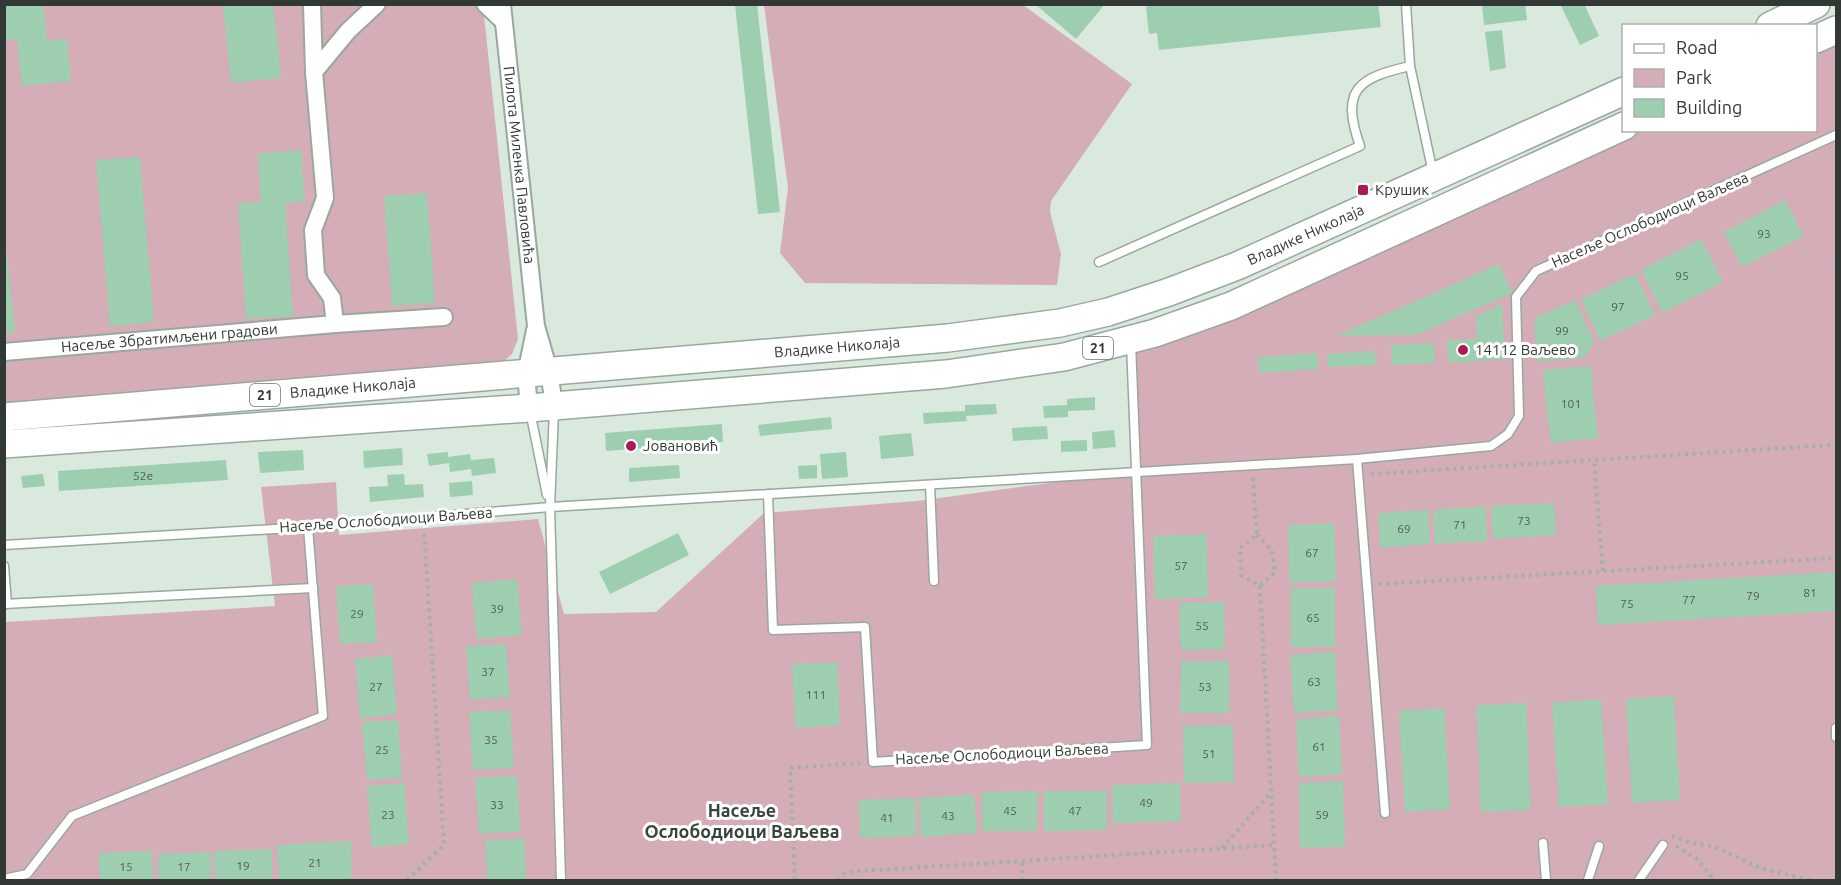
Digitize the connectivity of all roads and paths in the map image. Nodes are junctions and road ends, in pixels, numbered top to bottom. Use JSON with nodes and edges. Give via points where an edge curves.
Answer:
{"nodes":[{"id":1,"x":312,"y":4,"type":"edge"},
{"id":2,"x":378,"y":4,"type":"edge"},
{"id":3,"x":485,"y":4,"type":"edge"},
{"id":4,"x":513,"y":4,"type":"edge"},
{"id":5,"x":1406,"y":4,"type":"edge"},
{"id":6,"x":1816,"y":4,"type":"edge"},
{"id":7,"x":502,"y":13,"type":"edge"},
{"id":8,"x":1774,"y":24,"type":"edge"},
{"id":9,"x":1836,"y":30,"type":"edge"},
{"id":10,"x":1817,"y":38,"type":"edge"},
{"id":11,"x":1410,"y":66,"type":"junction"},
{"id":12,"x":314,"y":72,"type":"junction"},
{"id":13,"x":1622,"y":91,"type":"edge"},
{"id":14,"x":1622,"y":126,"type":"edge"},
{"id":15,"x":1836,"y":135,"type":"edge"},
{"id":16,"x":1434,"y":176,"type":"junction"},
{"id":17,"x":1099,"y":262,"type":"dead end"},
{"id":18,"x":444,"y":317,"type":"dead end"},
{"id":19,"x":335,"y":324,"type":"junction"},
{"id":20,"x":536,"y":326,"type":"junction"},
{"id":21,"x":1131,"y":340,"type":"junction"},
{"id":22,"x":4,"y":352,"type":"edge"},
{"id":23,"x":537,"y":372,"type":"junction"},
{"id":24,"x":542,"y":406,"type":"junction"},
{"id":25,"x":4,"y":417,"type":"edge"},
{"id":26,"x":4,"y":444,"type":"edge"},
{"id":27,"x":1832,"y":445,"type":"dead end"},
{"id":28,"x":1357,"y":459,"type":"junction"},
{"id":29,"x":1594,"y":460,"type":"junction"},
{"id":30,"x":1252,"y":465,"type":"junction"},
{"id":31,"x":1137,"y":471,"type":"junction"},
{"id":32,"x":1358,"y":475,"type":"junction"},
{"id":33,"x":930,"y":485,"type":"junction"},
{"id":34,"x":768,"y":494,"type":"junction"},
{"id":35,"x":550,"y":507,"type":"junction"},
{"id":36,"x":423,"y":518,"type":"junction"},
{"id":37,"x":308,"y":527,"type":"junction"},
{"id":38,"x":1257,"y":535,"type":"junction"},
{"id":39,"x":4,"y":545,"type":"edge"},
{"id":40,"x":1836,"y":558,"type":"edge"},
{"id":41,"x":4,"y":566,"type":"edge"},
{"id":42,"x":1603,"y":571,"type":"junction"},
{"id":43,"x":934,"y":581,"type":"dead end"},
{"id":44,"x":1367,"y":584,"type":"junction"},
{"id":45,"x":1260,"y":586,"type":"junction"},
{"id":46,"x":313,"y":588,"type":"junction"},
{"id":47,"x":6,"y":604,"type":"edge"},
{"id":48,"x":1836,"y":728,"type":"edge"},
{"id":49,"x":1836,"y":737,"type":"edge"},
{"id":50,"x":873,"y":762,"type":"junction"},
{"id":51,"x":1272,"y":791,"type":"junction"},
{"id":52,"x":1385,"y":813,"type":"dead end"},
{"id":53,"x":1543,"y":843,"type":"dead end"},
{"id":54,"x":1275,"y":845,"type":"junction"},
{"id":55,"x":1663,"y":845,"type":"junction"},
{"id":56,"x":1599,"y":846,"type":"dead end"},
{"id":57,"x":1222,"y":848,"type":"junction"},
{"id":58,"x":1022,"y":863,"type":"junction"},
{"id":59,"x":4,"y":879,"type":"edge"},
{"id":60,"x":407,"y":880,"type":"edge"},
{"id":61,"x":561,"y":880,"type":"edge"},
{"id":62,"x":795,"y":880,"type":"edge"},
{"id":63,"x":838,"y":880,"type":"edge"},
{"id":64,"x":1023,"y":880,"type":"edge"},
{"id":65,"x":1276,"y":880,"type":"edge"},
{"id":66,"x":1546,"y":880,"type":"edge"},
{"id":67,"x":1588,"y":880,"type":"edge"},
{"id":68,"x":1639,"y":880,"type":"edge"},
{"id":69,"x":1715,"y":880,"type":"edge"},
{"id":70,"x":1810,"y":880,"type":"edge"}],
"edges":[{"from":1,"to":12,"type":"street"},
{"from":2,"to":12,"type":"street","via":[[348,31]]},
{"from":3,"to":7,"type":"street"},
{"from":4,"to":7,"type":"lane"},
{"from":5,"to":11,"type":"lane"},
{"from":6,"to":8,"type":"main road"},
{"from":7,"to":20,"type":"street","name":"Пилота Миленка Павловића"},
{"from":9,"to":10,"type":"main road"},
{"from":11,"to":16,"type":"lane"},
{"from":11,"to":17,"type":"lane","via":[[1375,74],[1360,86],[1351,105],[1360,146]]},
{"from":12,"to":19,"type":"street","via":[[325,198],[313,230],[316,275],[332,298]]},
{"from":13,"to":16,"type":"main road","name":"Владике Николаја","number":"21"},
{"from":14,"to":21,"type":"main road","name":"Владике Николаја","number":"21","via":[[1231,306]]},
{"from":15,"to":28,"type":"lane","name":"Насеље Ослободиоци Ваљева","via":[[1536,271],[1516,297],[1519,416],[1508,434],[1491,446]]},
{"from":16,"to":23,"type":"main road","name":"Владике Николаја","number":"21","via":[[1237,266],[1149,299],[1060,323],[937,339]]},
{"from":18,"to":19,"type":"street","name":"Насеље Збратимљени градови"},
{"from":19,"to":22,"type":"street","name":"Насеље Збратимљени градови"},
{"from":20,"to":23,"type":"street"},
{"from":20,"to":23,"type":"street"},
{"from":21,"to":24,"type":"main road","name":"Владике Николаја","number":"21","via":[[1064,357],[946,374]]},
{"from":21,"to":31,"type":"lane","name":"Насеље Ослободиоци Ваљева"},
{"from":23,"to":24,"type":"street"},
{"from":23,"to":24,"type":"street"},
{"from":23,"to":25,"type":"main road","name":"Владике Николаја","number":"21"},
{"from":24,"to":26,"type":"main road","name":"Владике Николаја","number":"21"},
{"from":24,"to":35,"type":"lane"},
{"from":24,"to":35,"type":"lane"},
{"from":27,"to":29,"type":"path"},
{"from":28,"to":30,"type":"lane","name":"Насеље Ослободиоци Ваљева"},
{"from":28,"to":32,"type":"lane"},
{"from":29,"to":32,"type":"path"},
{"from":29,"to":42,"type":"path"},
{"from":30,"to":31,"type":"lane","name":"Насеље Ослободиоци Ваљева"},
{"from":30,"to":38,"type":"path"},
{"from":31,"to":33,"type":"lane","name":"Насеље Ослободиоци Ваљева"},
{"from":31,"to":50,"type":"lane","name":"Насеље Ослободиоци Ваљева","via":[[1147,745]]},
{"from":32,"to":44,"type":"lane"},
{"from":33,"to":34,"type":"lane","name":"Насеље Ослободиоци Ваљева"},
{"from":33,"to":43,"type":"lane"},
{"from":34,"to":35,"type":"lane","name":"Насеље Ослободиоци Ваљева"},
{"from":34,"to":50,"type":"lane","name":"Насеље Ослободиоци Ваљева","via":[[773,630],[865,627]]},
{"from":35,"to":36,"type":"lane","name":"Насеље Ослободиоци Ваљева"},
{"from":35,"to":61,"type":"lane"},
{"from":36,"to":37,"type":"lane","name":"Насеље Ослободиоци Ваљева"},
{"from":36,"to":60,"type":"path","via":[[444,845]]},
{"from":37,"to":39,"type":"lane","name":"Насеље Ослободиоци Ваљева"},
{"from":37,"to":46,"type":"lane"},
{"from":38,"to":45,"type":"path","via":[[1272,550],[1275,572]]},
{"from":38,"to":45,"type":"path","via":[[1240,548],[1241,575]]},
{"from":40,"to":42,"type":"path"},
{"from":41,"to":47,"type":"lane"},
{"from":42,"to":44,"type":"path"},
{"from":44,"to":52,"type":"lane"},
{"from":45,"to":51,"type":"path"},
{"from":46,"to":47,"type":"lane"},
{"from":46,"to":59,"type":"lane","via":[[322,716],[72,816],[27,873]]},
{"from":48,"to":49,"type":"lane"},
{"from":50,"to":62,"type":"path","via":[[790,768]]},
{"from":51,"to":54,"type":"path"},
{"from":51,"to":57,"type":"path"},
{"from":53,"to":66,"type":"lane"},
{"from":54,"to":57,"type":"path"},
{"from":54,"to":65,"type":"path"},
{"from":55,"to":68,"type":"lane"},
{"from":55,"to":69,"type":"path","via":[[1680,847]]},
{"from":55,"to":70,"type":"path","via":[[1672,835],[1713,846],[1763,869]]},
{"from":56,"to":67,"type":"lane"},
{"from":57,"to":58,"type":"path"},
{"from":58,"to":63,"type":"path","via":[[846,872]]},
{"from":58,"to":64,"type":"path"}]}
